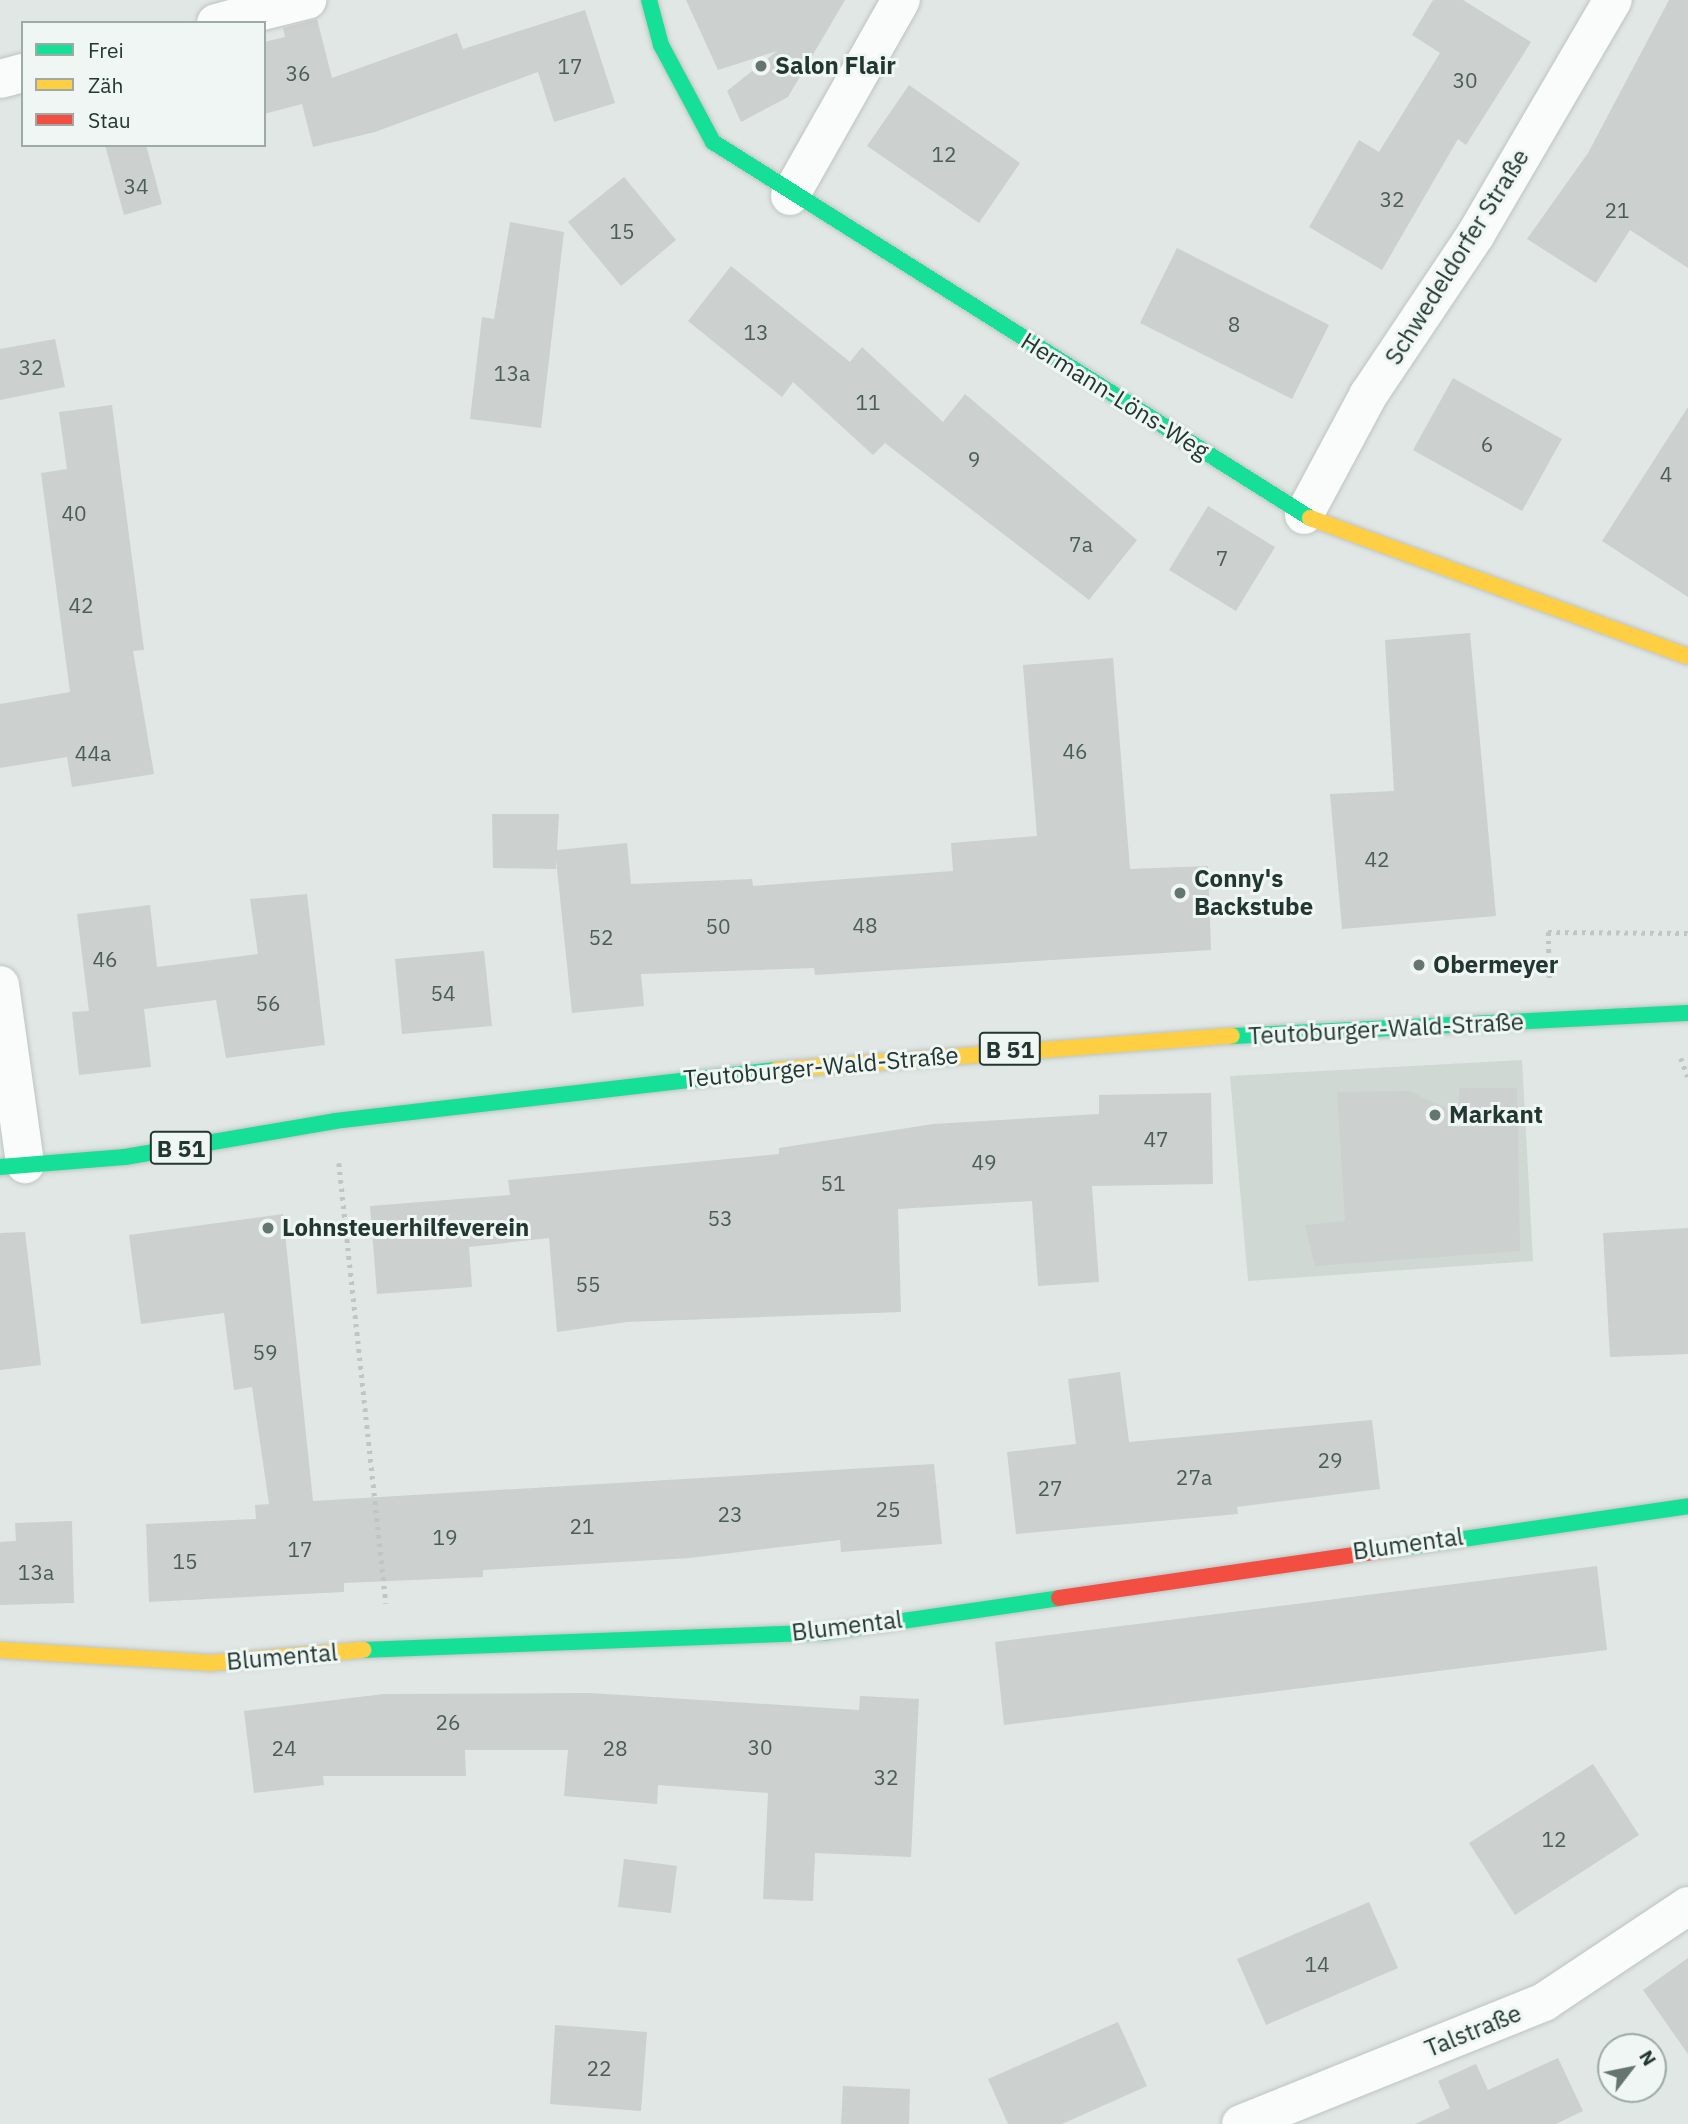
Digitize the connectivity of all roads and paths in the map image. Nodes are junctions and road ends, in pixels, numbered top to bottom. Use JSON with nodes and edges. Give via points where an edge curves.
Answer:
{"nodes":[{"id":1,"x":307,"y":0,"type":"edge"},
{"id":2,"x":649,"y":0,"type":"edge"},
{"id":3,"x":901,"y":0,"type":"edge"},
{"id":4,"x":1612,"y":0,"type":"edge"},
{"id":5,"x":253,"y":6,"type":"edge"},
{"id":6,"x":220,"y":21,"type":"edge"},
{"id":7,"x":21,"y":74,"type":"edge"},
{"id":8,"x":0,"y":79,"type":"edge"},
{"id":9,"x":789,"y":196,"type":"junction"},
{"id":10,"x":1304,"y":515,"type":"junction"},
{"id":11,"x":1688,"y":656,"type":"edge"},
{"id":12,"x":1688,"y":933,"type":"edge"},
{"id":13,"x":0,"y":985,"type":"edge"},
{"id":14,"x":1688,"y":1013,"type":"edge"},
{"id":15,"x":1551,"y":1020,"type":"junction"},
{"id":16,"x":335,"y":1121,"type":"junction"},
{"id":17,"x":13,"y":1166,"type":"edge"},
{"id":18,"x":1688,"y":1506,"type":"edge"},
{"id":19,"x":391,"y":1648,"type":"junction"},
{"id":20,"x":0,"y":1650,"type":"edge"},
{"id":21,"x":1688,"y":1906,"type":"edge"},
{"id":22,"x":1241,"y":2124,"type":"edge"}],
"edges":[{"from":1,"to":5,"type":"street"},
{"from":2,"to":9,"type":"street","name":"Hermann-Löns-Weg","via":[[661,45],[713,142]]},
{"from":3,"to":9,"type":"street"},
{"from":4,"to":10,"type":"street","name":"Schwedeldorfer Straße","via":[[1476,234],[1369,394]]},
{"from":5,"to":6,"type":"street"},
{"from":7,"to":8,"type":"street"},
{"from":9,"to":10,"type":"street","name":"Hermann-Löns-Weg"},
{"from":10,"to":11,"type":"street","name":"Hermann-Löns-Weg","via":[[1401,556]]},
{"from":12,"to":15,"type":"path","via":[[1548,932]]},
{"from":13,"to":17,"type":"street"},
{"from":14,"to":15,"type":"street","name":"Teutoburger-Wald-Straße","number":"B 51"},
{"from":15,"to":16,"type":"street","name":"Teutoburger-Wald-Straße","number":"B 51","via":[[1035,1046]]},
{"from":16,"to":17,"type":"street","name":"Teutoburger-Wald-Straße","number":"B 51","via":[[125,1157]]},
{"from":16,"to":19,"type":"path"},
{"from":18,"to":19,"type":"street","name":"Blumental","via":[[827,1632]]},
{"from":19,"to":20,"type":"street","name":"Blumental","via":[[210,1663]]},
{"from":21,"to":22,"type":"street","name":"Talstraße","via":[[1544,2002]]}]}
